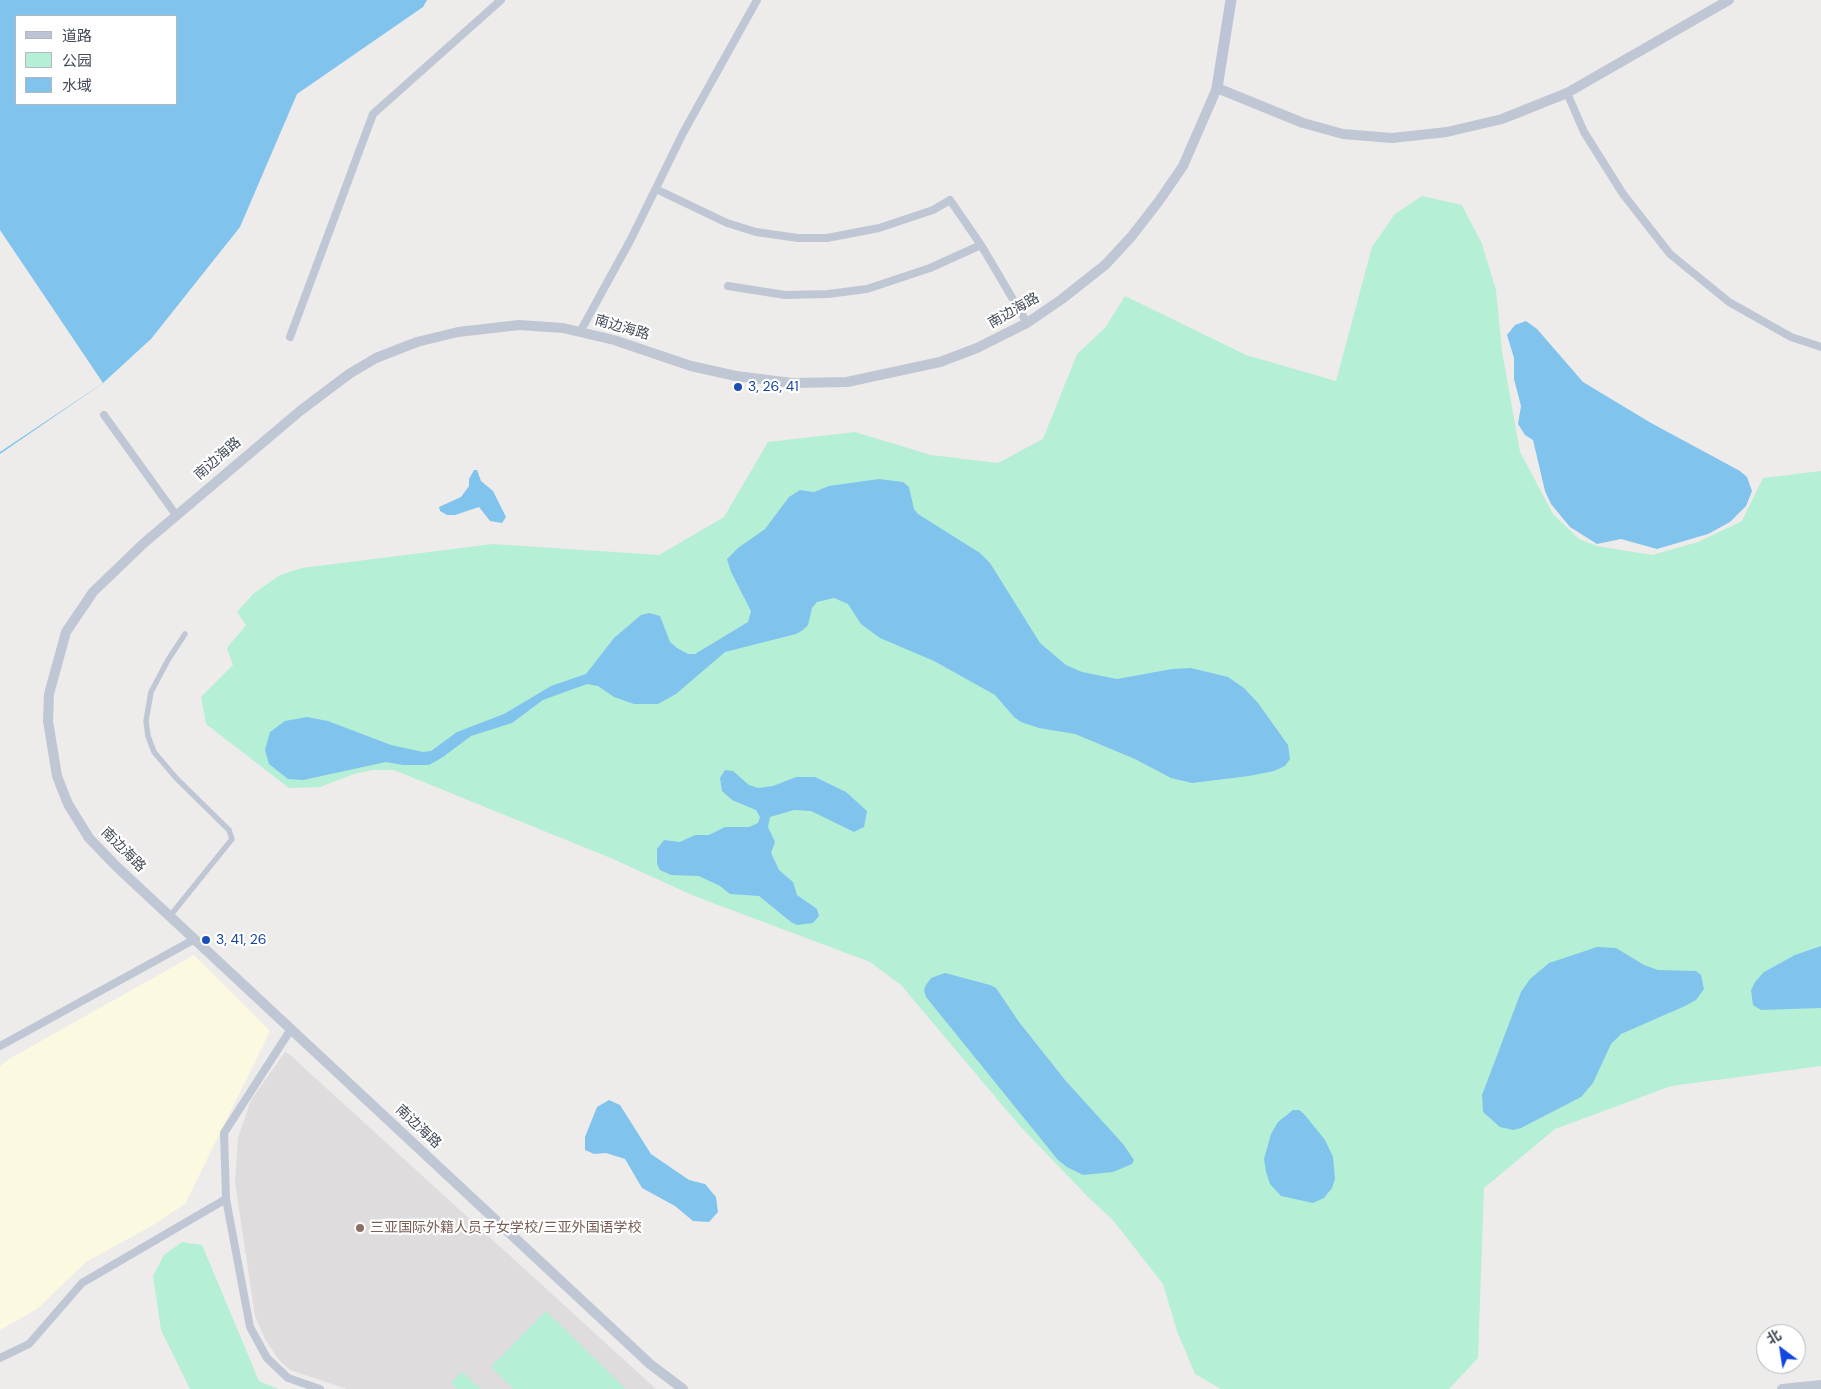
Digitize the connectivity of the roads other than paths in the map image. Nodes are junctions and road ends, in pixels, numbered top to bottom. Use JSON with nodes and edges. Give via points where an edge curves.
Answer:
{"nodes":[{"id":1,"x":501,"y":0,"type":"edge"},
{"id":2,"x":757,"y":0,"type":"edge"},
{"id":3,"x":1231,"y":0,"type":"edge"},
{"id":4,"x":1728,"y":0,"type":"edge"},
{"id":5,"x":1217,"y":88,"type":"junction"},
{"id":6,"x":1567,"y":93,"type":"junction"},
{"id":7,"x":656,"y":189,"type":"junction"},
{"id":8,"x":981,"y":245,"type":"junction"},
{"id":9,"x":728,"y":286,"type":"dead end"},
{"id":10,"x":1027,"y":323,"type":"junction"},
{"id":11,"x":580,"y":332,"type":"junction"},
{"id":12,"x":290,"y":337,"type":"dead end"},
{"id":13,"x":1821,"y":347,"type":"edge"},
{"id":14,"x":104,"y":415,"type":"dead end"},
{"id":15,"x":176,"y":515,"type":"junction"},
{"id":16,"x":185,"y":634,"type":"dead end"},
{"id":17,"x":170,"y":916,"type":"junction"},
{"id":18,"x":195,"y":939,"type":"junction"},
{"id":19,"x":291,"y":1030,"type":"junction"},
{"id":20,"x":0,"y":1046,"type":"edge"},
{"id":21,"x":226,"y":1199,"type":"junction"},
{"id":22,"x":0,"y":1358,"type":"edge"},
{"id":23,"x":1821,"y":1385,"type":"edge"},
{"id":24,"x":320,"y":1389,"type":"edge"},
{"id":25,"x":683,"y":1389,"type":"edge"},
{"id":26,"x":1782,"y":1389,"type":"edge"}],
"edges":[{"from":1,"to":12,"type":"street","via":[[374,114]]},
{"from":2,"to":7,"type":"street","via":[[683,133]]},
{"from":3,"to":5,"type":"main road","name":"南边海路"},
{"from":4,"to":6,"type":"street"},
{"from":5,"to":6,"type":"street","via":[[1303,123],[1343,134],[1392,138],[1447,132],[1502,119]]},
{"from":5,"to":10,"type":"street","name":"南边海路","via":[[1182,166],[1131,238],[1105,265]]},
{"from":6,"to":13,"type":"street","via":[[1584,132],[1623,194],[1670,254],[1729,302],[1790,337]]},
{"from":7,"to":8,"type":"street","via":[[727,223],[756,232],[798,238],[827,238],[879,228],[933,210],[950,200]]},
{"from":7,"to":11,"type":"street"},
{"from":8,"to":9,"type":"street","via":[[930,268],[867,288],[828,294],[785,295]]},
{"from":8,"to":10,"type":"street"},
{"from":10,"to":11,"type":"street","name":"南边海路","via":[[940,362],[838,383],[792,383],[736,376],[691,366]]},
{"from":11,"to":15,"type":"street","name":"南边海路","via":[[520,325],[467,331],[417,342],[376,358],[300,411]]},
{"from":14,"to":15,"type":"street"},
{"from":15,"to":17,"type":"street","name":"南边海路","via":[[93,592],[66,632],[49,694],[48,721],[57,776],[68,804],[89,838]]},
{"from":16,"to":17,"type":"street","via":[[151,692],[146,721],[148,736],[154,752],[229,830],[232,839]]},
{"from":17,"to":18,"type":"street","name":"南边海路"},
{"from":18,"to":19,"type":"street","name":"南边海路"},
{"from":18,"to":20,"type":"street"},
{"from":19,"to":21,"type":"street","via":[[224,1133]]},
{"from":19,"to":25,"type":"street","name":"南边海路","via":[[650,1364]]},
{"from":21,"to":22,"type":"street","via":[[82,1283],[29,1344]]},
{"from":21,"to":24,"type":"street","via":[[250,1327],[267,1358],[288,1378]]},
{"from":23,"to":26,"type":"street"}]}
